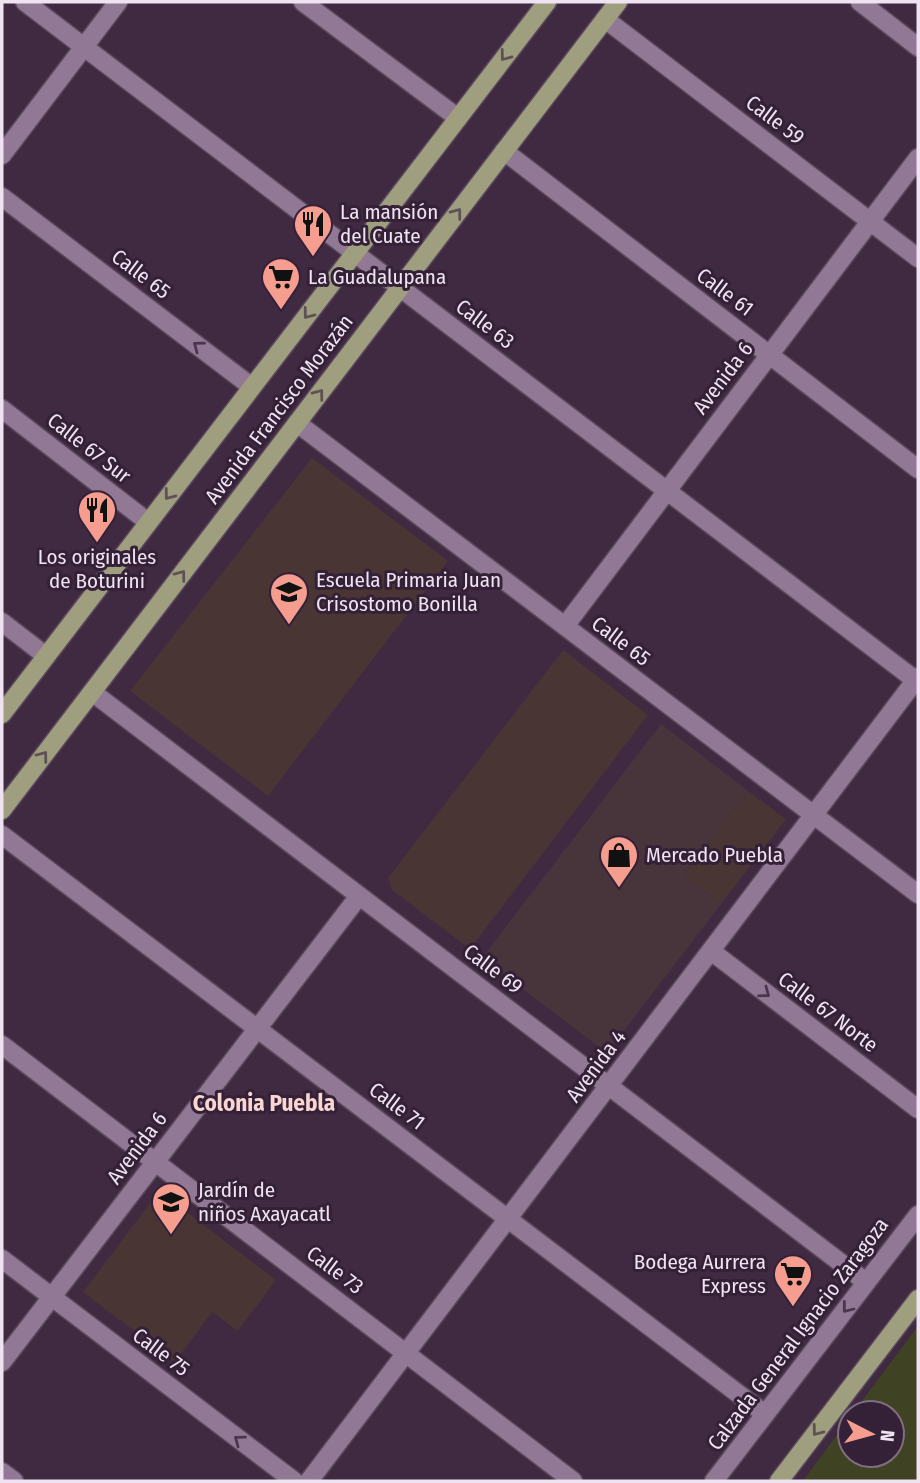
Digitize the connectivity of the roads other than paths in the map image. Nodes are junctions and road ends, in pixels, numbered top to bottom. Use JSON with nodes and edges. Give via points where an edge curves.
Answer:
{"nodes":[{"id":1,"x":25,"y":2,"type":"edge"},
{"id":2,"x":118,"y":2,"type":"edge"},
{"id":3,"x":303,"y":2,"type":"edge"},
{"id":4,"x":547,"y":2,"type":"edge"},
{"id":5,"x":618,"y":2,"type":"edge"},
{"id":6,"x":860,"y":2,"type":"edge"},
{"id":7,"x":605,"y":19,"type":"junction"},
{"id":8,"x":84,"y":47,"type":"junction"},
{"id":9,"x":918,"y":47,"type":"edge"},
{"id":10,"x":458,"y":118,"type":"junction"},
{"id":11,"x":504,"y":152,"type":"junction"},
{"id":12,"x":2,"y":155,"type":"edge"},
{"id":13,"x":918,"y":158,"type":"edge"},
{"id":14,"x":2,"y":197,"type":"edge"},
{"id":15,"x":870,"y":221,"type":"junction"},
{"id":16,"x":355,"y":253,"type":"junction"},
{"id":17,"x":918,"y":258,"type":"edge"},
{"id":18,"x":400,"y":288,"type":"junction"},
{"id":19,"x":769,"y":354,"type":"junction"},
{"id":20,"x":252,"y":387,"type":"junction"},
{"id":21,"x":2,"y":409,"type":"edge"},
{"id":22,"x":297,"y":424,"type":"junction"},
{"id":23,"x":918,"y":469,"type":"edge"},
{"id":24,"x":667,"y":491,"type":"junction"},
{"id":25,"x":149,"y":522,"type":"junction"},
{"id":26,"x":2,"y":622,"type":"edge"},
{"id":27,"x":565,"y":626,"type":"junction"},
{"id":28,"x":46,"y":656,"type":"junction"},
{"id":29,"x":917,"y":680,"type":"edge"},
{"id":30,"x":92,"y":692,"type":"junction"},
{"id":31,"x":2,"y":714,"type":"edge"},
{"id":32,"x":2,"y":810,"type":"edge"},
{"id":33,"x":814,"y":815,"type":"junction"},
{"id":34,"x":2,"y":835,"type":"edge"},
{"id":35,"x":918,"y":894,"type":"edge"},
{"id":36,"x":359,"y":896,"type":"junction"},
{"id":37,"x":711,"y":951,"type":"junction"},
{"id":38,"x":257,"y":1029,"type":"junction"},
{"id":39,"x":2,"y":1045,"type":"edge"},
{"id":40,"x":609,"y":1086,"type":"junction"},
{"id":41,"x":918,"y":1109,"type":"edge"},
{"id":42,"x":155,"y":1162,"type":"junction"},
{"id":43,"x":918,"y":1215,"type":"edge"},
{"id":44,"x":508,"y":1219,"type":"junction"},
{"id":45,"x":2,"y":1259,"type":"edge"},
{"id":46,"x":866,"y":1282,"type":"junction"},
{"id":47,"x":51,"y":1297,"type":"junction"},
{"id":48,"x":918,"y":1300,"type":"edge"},
{"id":49,"x":401,"y":1360,"type":"junction"},
{"id":50,"x":2,"y":1362,"type":"edge"},
{"id":51,"x":765,"y":1414,"type":"junction"},
{"id":52,"x":2,"y":1472,"type":"edge"},
{"id":53,"x":14,"y":1481,"type":"edge"},
{"id":54,"x":294,"y":1481,"type":"edge"},
{"id":55,"x":309,"y":1481,"type":"edge"},
{"id":56,"x":573,"y":1481,"type":"edge"},
{"id":57,"x":714,"y":1481,"type":"edge"},
{"id":58,"x":779,"y":1481,"type":"edge"}],
"edges":[{"from":1,"to":8,"type":"street","name":"Calle 63"},
{"from":2,"to":8,"type":"street"},
{"from":3,"to":10,"type":"street"},
{"from":4,"to":10,"type":"main road","name":"Avenida Francisco Morazán","one_way":true},
{"from":5,"to":7,"type":"main road","name":"Avenida Francisco Morazán"},
{"from":6,"to":9,"type":"street"},
{"from":7,"to":11,"type":"main road","name":"Avenida Francisco Morazán"},
{"from":7,"to":15,"type":"street","name":"Calle 59"},
{"from":8,"to":12,"type":"street"},
{"from":8,"to":16,"type":"street","name":"Calle 63"},
{"from":10,"to":16,"type":"main road","name":"Avenida Francisco Morazán"},
{"from":18,"to":11,"type":"main road","name":"Avenida Francisco Morazán","one_way":true},
{"from":11,"to":19,"type":"street","name":"Calle 61"},
{"from":13,"to":15,"type":"street","name":"Avenida 6"},
{"from":20,"to":14,"type":"street","name":"Calle 65","one_way":true},
{"from":15,"to":17,"type":"street","name":"Calle 59"},
{"from":15,"to":19,"type":"street","name":"Avenida 6"},
{"from":16,"to":18,"type":"street","name":"Calle 63"},
{"from":16,"to":20,"type":"main road","name":"Avenida Francisco Morazán","one_way":true},
{"from":22,"to":18,"type":"main road","name":"Avenida Francisco Morazán","one_way":true},
{"from":18,"to":24,"type":"street","name":"Calle 63"},
{"from":19,"to":23,"type":"street","name":"Calle 61"},
{"from":19,"to":24,"type":"street","name":"Avenida 6"},
{"from":20,"to":25,"type":"main road","name":"Avenida Francisco Morazán","one_way":true},
{"from":21,"to":25,"type":"street","name":"Calle 67 Sur"},
{"from":22,"to":27,"type":"street","name":"Calle 65"},
{"from":30,"to":22,"type":"main road","name":"Avenida Francisco Morazán","one_way":true},
{"from":24,"to":27,"type":"street","name":"Avenida 6"},
{"from":24,"to":29,"type":"street","name":"Calle 63"},
{"from":25,"to":28,"type":"main road","name":"Avenida Francisco Morazán"},
{"from":26,"to":28,"type":"street"},
{"from":27,"to":33,"type":"street","name":"Calle 65"},
{"from":28,"to":31,"type":"main road","name":"Avenida Francisco Morazán"},
{"from":29,"to":33,"type":"street","name":"Avenida 4"},
{"from":32,"to":30,"type":"main road","name":"Avenida Francisco Morazán","one_way":true},
{"from":30,"to":36,"type":"street","name":"Calle 69"},
{"from":33,"to":35,"type":"street","name":"Calle 65"},
{"from":33,"to":37,"type":"street","name":"Avenida 4"},
{"from":34,"to":38,"type":"street","name":"Calle 71"},
{"from":36,"to":38,"type":"street","name":"Avenida 6"},
{"from":36,"to":40,"type":"street","name":"Calle 69"},
{"from":37,"to":40,"type":"street","name":"Avenida 4"},
{"from":37,"to":41,"type":"street","name":"Calle 67 Norte","one_way":true},
{"from":38,"to":42,"type":"street","name":"Avenida 6"},
{"from":38,"to":44,"type":"street","name":"Calle 71"},
{"from":39,"to":42,"type":"street","name":"Calle 73"},
{"from":40,"to":44,"type":"street","name":"Avenida 4"},
{"from":40,"to":46,"type":"street","name":"Calle 69"},
{"from":42,"to":47,"type":"street","name":"Avenida 6"},
{"from":42,"to":49,"type":"street","name":"Calle 73","via":[[374,1329]]},
{"from":43,"to":46,"type":"street","name":"Calzada General Ignacio Zaragoza"},
{"from":44,"to":49,"type":"street","name":"Avenida 4"},
{"from":44,"to":51,"type":"street","name":"Calle 71"},
{"from":45,"to":47,"type":"street","name":"Calle 75"},
{"from":46,"to":51,"type":"street","name":"Calzada General Ignacio Zaragoza","one_way":true},
{"from":47,"to":50,"type":"street","name":"Avenida 6"},
{"from":54,"to":47,"type":"street","name":"Calle 75","one_way":true},
{"from":48,"to":58,"type":"main road","one_way":true},
{"from":49,"to":55,"type":"street","name":"Avenida 4"},
{"from":49,"to":56,"type":"street","name":"Calle 73","via":[[432,1373]]},
{"from":51,"to":57,"type":"street","name":"Calzada General Ignacio Zaragoza"},
{"from":52,"to":53,"type":"street"}]}
